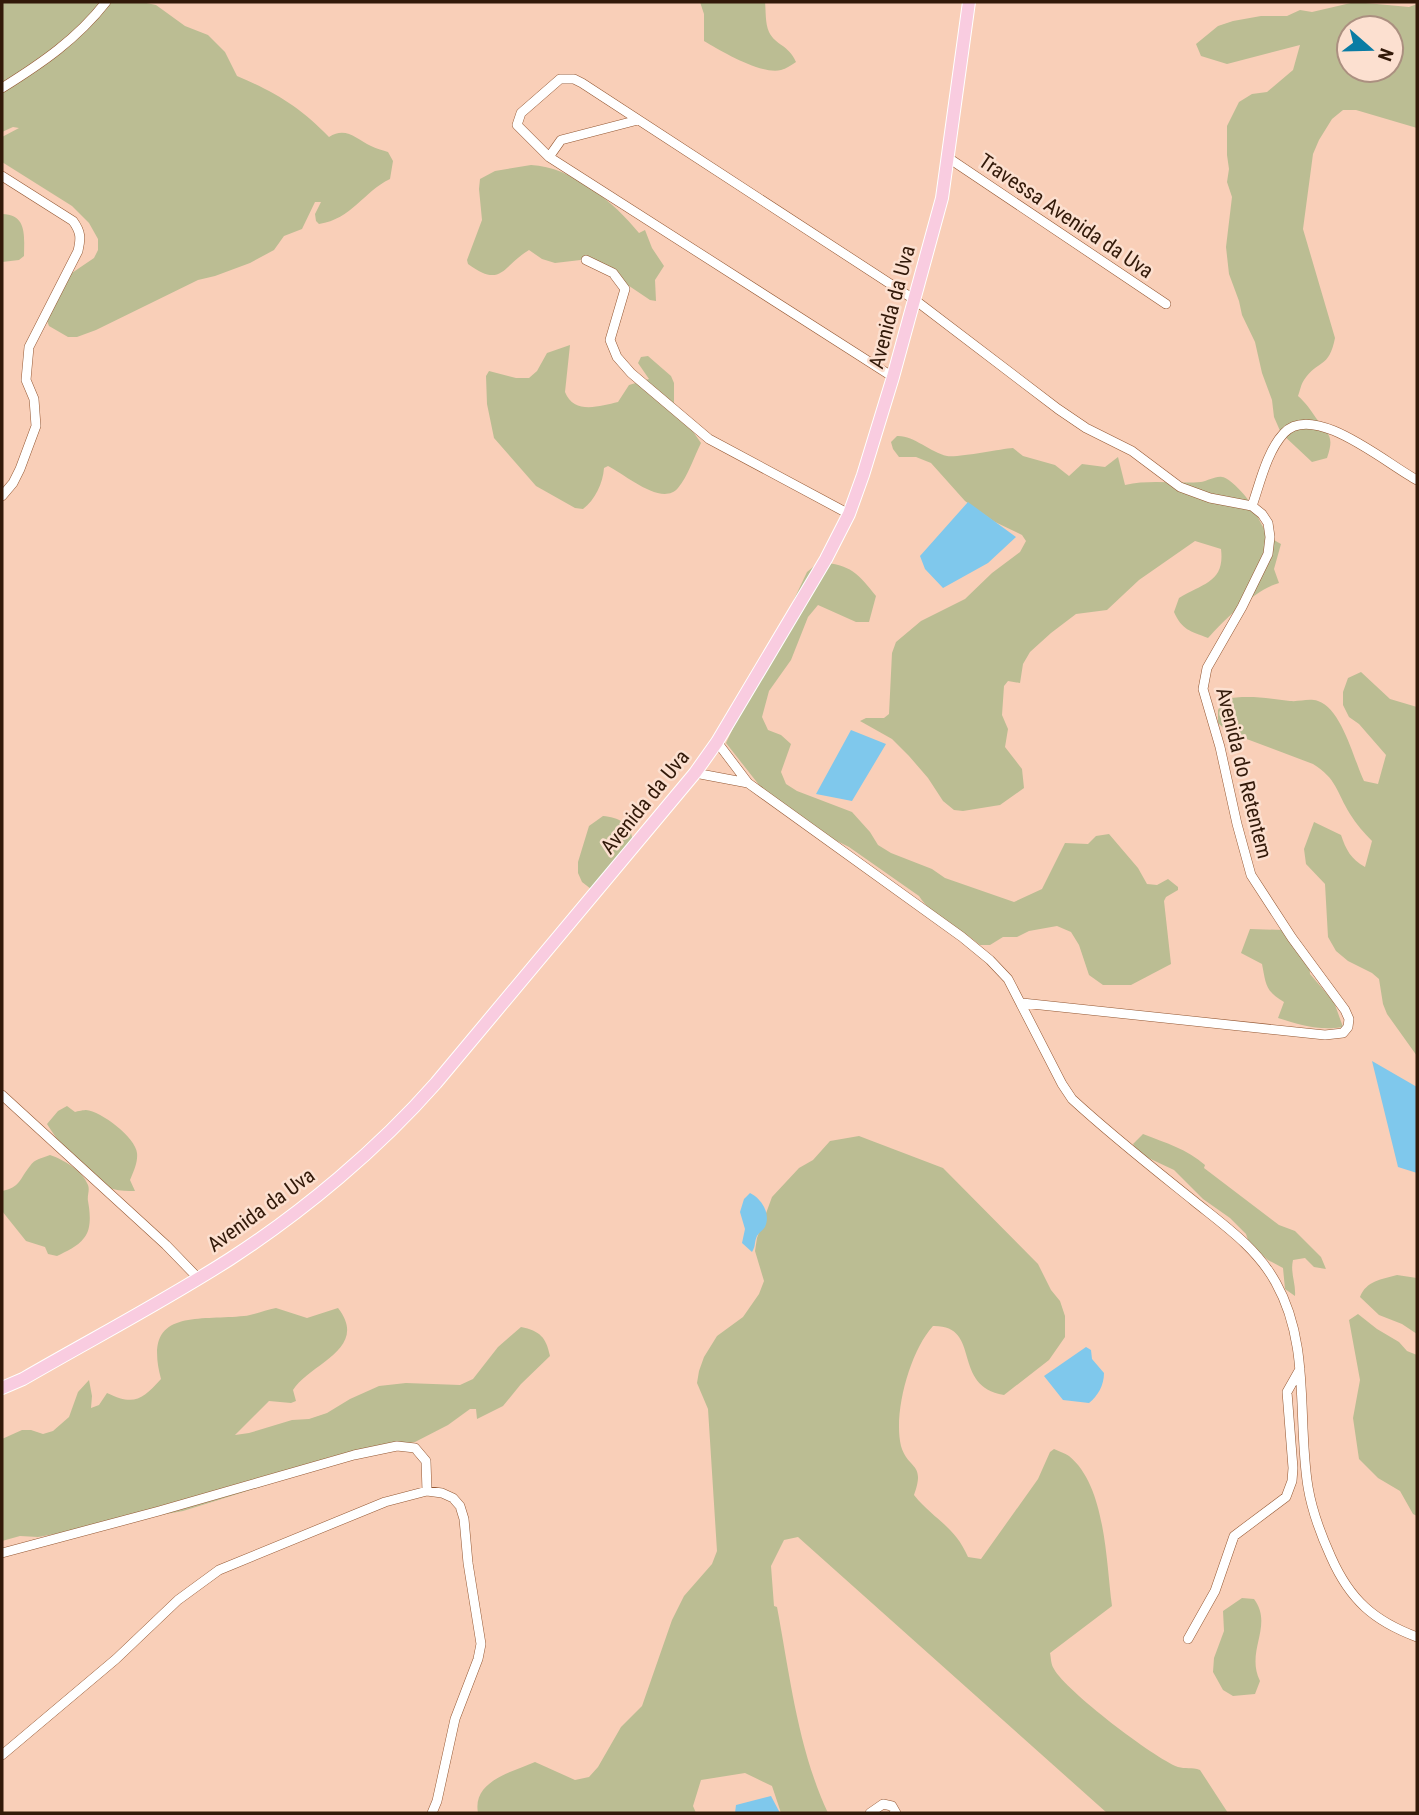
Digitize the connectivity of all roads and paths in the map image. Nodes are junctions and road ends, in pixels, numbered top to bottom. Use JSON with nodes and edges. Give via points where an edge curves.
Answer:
{"nodes":[{"id":1,"x":106,"y":2,"type":"edge"},
{"id":2,"x":969,"y":2,"type":"edge"},
{"id":3,"x":2,"y":88,"type":"edge"},
{"id":4,"x":638,"y":120,"type":"junction"},
{"id":5,"x":549,"y":157,"type":"junction"},
{"id":6,"x":947,"y":157,"type":"junction"},
{"id":7,"x":2,"y":176,"type":"edge"},
{"id":8,"x":586,"y":260,"type":"dead end"},
{"id":9,"x":915,"y":300,"type":"junction"},
{"id":10,"x":1166,"y":304,"type":"dead end"},
{"id":11,"x":893,"y":377,"type":"junction"},
{"id":12,"x":1417,"y":481,"type":"edge"},
{"id":13,"x":2,"y":496,"type":"edge"},
{"id":14,"x":1252,"y":506,"type":"junction"},
{"id":15,"x":849,"y":514,"type":"junction"},
{"id":16,"x":717,"y":742,"type":"junction"},
{"id":17,"x":695,"y":773,"type":"junction"},
{"id":18,"x":748,"y":783,"type":"junction"},
{"id":19,"x":1022,"y":1003,"type":"junction"},
{"id":20,"x":2,"y":1095,"type":"edge"},
{"id":21,"x":198,"y":1278,"type":"junction"},
{"id":22,"x":1300,"y":1369,"type":"junction"},
{"id":23,"x":2,"y":1388,"type":"edge"},
{"id":24,"x":427,"y":1491,"type":"junction"},
{"id":25,"x":2,"y":1553,"type":"edge"},
{"id":26,"x":1417,"y":1637,"type":"edge"},
{"id":27,"x":1188,"y":1639,"type":"dead end"},
{"id":28,"x":2,"y":1755,"type":"edge"},
{"id":29,"x":432,"y":1813,"type":"edge"},
{"id":30,"x":870,"y":1813,"type":"edge"},
{"id":31,"x":895,"y":1813,"type":"edge"}],
"edges":[{"from":1,"to":3,"type":"street","via":[[69,42]]},
{"from":2,"to":6,"type":"main road","name":"Avenida da Uva"},
{"from":4,"to":5,"type":"street","via":[[561,140]]},
{"from":4,"to":5,"type":"street","via":[[582,83],[560,79],[517,121]]},
{"from":4,"to":9,"type":"street"},
{"from":5,"to":11,"type":"street"},
{"from":6,"to":9,"type":"main road","name":"Avenida da Uva","via":[[942,198]]},
{"from":6,"to":10,"type":"street","name":"Travessa Avenida da Uva"},
{"from":7,"to":13,"type":"street","via":[[73,221],[81,239],[29,347],[26,380],[36,426],[20,469]]},
{"from":8,"to":15,"type":"street","via":[[613,273],[625,289],[610,340],[631,373],[709,439]]},
{"from":9,"to":11,"type":"main road","name":"Avenida da Uva"},
{"from":9,"to":14,"type":"street","via":[[1058,409],[1141,457],[1180,487]]},
{"from":11,"to":15,"type":"main road","name":"Avenida da Uva"},
{"from":12,"to":14,"type":"street","via":[[1334,429],[1301,423],[1282,435],[1274,448]]},
{"from":14,"to":19,"type":"street","name":"Avenida do Retentem","via":[[1268,523],[1268,554],[1207,668],[1203,689],[1251,875],[1345,1010],[1348,1027],[1343,1033],[1325,1035]]},
{"from":15,"to":16,"type":"main road","name":"Avenida da Uva"},
{"from":16,"to":17,"type":"main road","name":"Avenida da Uva"},
{"from":16,"to":18,"type":"street"},
{"from":17,"to":18,"type":"street"},
{"from":17,"to":21,"type":"main road","name":"Avenida da Uva","via":[[408,1115],[293,1214]]},
{"from":18,"to":19,"type":"street","via":[[962,937],[1008,979]]},
{"from":19,"to":22,"type":"street","via":[[1072,1099],[1265,1264],[1287,1309]]},
{"from":20,"to":21,"type":"street"},
{"from":21,"to":23,"type":"main road","name":"Avenida da Uva"},
{"from":22,"to":26,"type":"street","via":[[1308,1486],[1324,1541],[1345,1584],[1367,1611]]},
{"from":22,"to":27,"type":"street","via":[[1287,1392],[1293,1468],[1289,1491],[1234,1536],[1215,1591]]},
{"from":24,"to":25,"type":"street","via":[[426,1461],[415,1448],[397,1446]]},
{"from":24,"to":28,"type":"street","via":[[385,1502],[219,1570],[178,1600]]},
{"from":24,"to":29,"type":"street","via":[[442,1493],[460,1506],[481,1644],[455,1719]]},
{"from":30,"to":31,"type":"street","via":[[883,1804],[892,1806]]}]}
